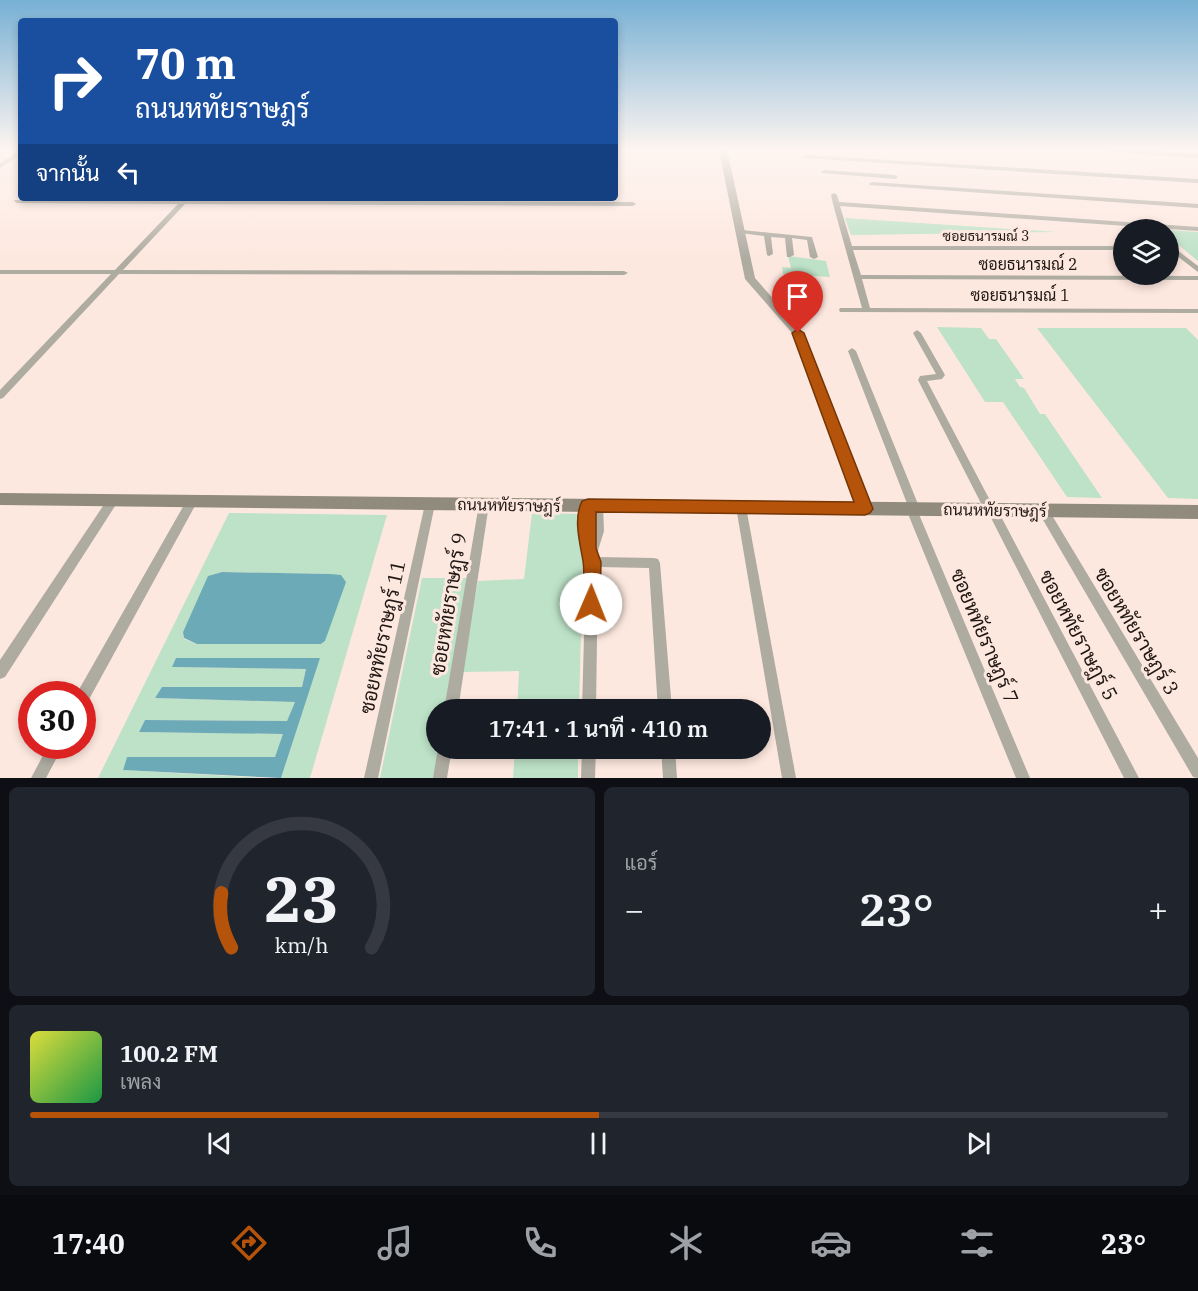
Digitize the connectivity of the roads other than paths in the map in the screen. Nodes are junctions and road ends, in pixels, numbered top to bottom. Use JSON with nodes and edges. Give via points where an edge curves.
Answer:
{"nodes":[{"id":1,"x":731,"y":186,"type":"edge"},
{"id":2,"x":906,"y":186,"type":"edge"},
{"id":3,"x":834,"y":195,"type":"dead end"},
{"id":4,"x":184,"y":201,"type":"edge"},
{"id":5,"x":297,"y":201,"type":"edge"},
{"id":6,"x":633,"y":204,"type":"dead end"},
{"id":7,"x":836,"y":204,"type":"junction"},
{"id":8,"x":1198,"y":206,"type":"edge"},
{"id":9,"x":1113,"y":225,"type":"edge"},
{"id":10,"x":1179,"y":229,"type":"edge"},
{"id":11,"x":1198,"y":229,"type":"edge"},
{"id":12,"x":742,"y":232,"type":"junction"},
{"id":13,"x":767,"y":234,"type":"junction"},
{"id":14,"x":788,"y":236,"type":"junction"},
{"id":15,"x":849,"y":248,"type":"junction"},
{"id":16,"x":1113,"y":248,"type":"edge"},
{"id":17,"x":769,"y":254,"type":"dead end"},
{"id":18,"x":1179,"y":254,"type":"edge"},
{"id":19,"x":790,"y":255,"type":"dead end"},
{"id":20,"x":814,"y":257,"type":"dead end"},
{"id":21,"x":1198,"y":270,"type":"edge"},
{"id":22,"x":0,"y":272,"type":"edge"},
{"id":23,"x":117,"y":272,"type":"junction"},
{"id":24,"x":624,"y":273,"type":"dead end"},
{"id":25,"x":857,"y":277,"type":"junction"},
{"id":26,"x":1198,"y":278,"type":"edge"},
{"id":27,"x":843,"y":310,"type":"dead end"},
{"id":28,"x":867,"y":310,"type":"junction"},
{"id":29,"x":1198,"y":311,"type":"edge"},
{"id":30,"x":917,"y":333,"type":"dead end"},
{"id":31,"x":852,"y":351,"type":"dead end"},
{"id":32,"x":0,"y":396,"type":"edge"},
{"id":33,"x":0,"y":499,"type":"edge"},
{"id":34,"x":113,"y":500,"type":"junction"},
{"id":35,"x":192,"y":501,"type":"junction"},
{"id":36,"x":430,"y":504,"type":"junction"},
{"id":37,"x":484,"y":504,"type":"junction"},
{"id":38,"x":593,"y":506,"type":"junction"},
{"id":39,"x":741,"y":507,"type":"junction"},
{"id":40,"x":865,"y":509,"type":"junction"},
{"id":41,"x":913,"y":509,"type":"junction"},
{"id":42,"x":991,"y":510,"type":"junction"},
{"id":43,"x":1043,"y":510,"type":"junction"},
{"id":44,"x":1198,"y":512,"type":"edge"},
{"id":45,"x":592,"y":559,"type":"junction"},
{"id":46,"x":0,"y":672,"type":"edge"},
{"id":47,"x":91,"y":681,"type":"edge"},
{"id":48,"x":453,"y":699,"type":"edge"},
{"id":49,"x":590,"y":699,"type":"edge"},
{"id":50,"x":664,"y":699,"type":"edge"},
{"id":51,"x":49,"y":759,"type":"edge"},
{"id":52,"x":443,"y":759,"type":"edge"},
{"id":53,"x":589,"y":759,"type":"edge"},
{"id":54,"x":669,"y":759,"type":"edge"},
{"id":55,"x":1198,"y":772,"type":"edge"},
{"id":56,"x":38,"y":778,"type":"edge"},
{"id":57,"x":371,"y":778,"type":"edge"},
{"id":58,"x":440,"y":778,"type":"edge"},
{"id":59,"x":588,"y":778,"type":"edge"},
{"id":60,"x":670,"y":778,"type":"edge"},
{"id":61,"x":789,"y":778,"type":"edge"},
{"id":62,"x":1023,"y":778,"type":"edge"},
{"id":63,"x":1132,"y":778,"type":"edge"}],
"edges":[{"from":1,"to":12,"type":"street"},
{"from":2,"to":8,"type":"street"},
{"from":3,"to":7,"type":"street"},
{"from":4,"to":23,"type":"street"},
{"from":5,"to":6,"type":"street"},
{"from":7,"to":9,"type":"street"},
{"from":7,"to":15,"type":"street"},
{"from":10,"to":11,"type":"street"},
{"from":12,"to":13,"type":"street"},
{"from":12,"to":40,"type":"street","via":[[750,279],[798,333]]},
{"from":13,"to":14,"type":"street"},
{"from":13,"to":17,"type":"street"},
{"from":14,"to":19,"type":"street"},
{"from":14,"to":20,"type":"street","via":[[810,238]]},
{"from":15,"to":16,"type":"street","name":"ซอยธนารมณ์ 3"},
{"from":15,"to":25,"type":"street"},
{"from":18,"to":21,"type":"street"},
{"from":22,"to":23,"type":"street"},
{"from":23,"to":24,"type":"street"},
{"from":23,"to":32,"type":"street"},
{"from":25,"to":26,"type":"street","name":"ซอยธนารมณ์ 2"},
{"from":25,"to":28,"type":"street"},
{"from":27,"to":28,"type":"street","name":"ซอยธนารมณ์ 1"},
{"from":28,"to":29,"type":"street","name":"ซอยธนารมณ์ 1"},
{"from":30,"to":42,"type":"street","name":"ซอยหทัยราษฎร์ 5","via":[[941,375],[922,380]]},
{"from":31,"to":41,"type":"street","name":"ซอยหทัยราษฎร์ 7"},
{"from":33,"to":34,"type":"main road","name":"ถนนหทัยราษฎร์"},
{"from":34,"to":35,"type":"main road","name":"ถนนหทัยราษฎร์"},
{"from":34,"to":46,"type":"street"},
{"from":35,"to":36,"type":"main road","name":"ถนนหทัยราษฎร์"},
{"from":35,"to":47,"type":"street"},
{"from":36,"to":37,"type":"main road","name":"ถนนหทัยราษฎร์"},
{"from":36,"to":57,"type":"street","name":"ซอยหทัยราษฎร์ 11"},
{"from":37,"to":38,"type":"main road","name":"ถนนหทัยราษฎร์"},
{"from":37,"to":48,"type":"street","name":"ซอยหทัยราษฎร์ 9"},
{"from":38,"to":39,"type":"main road","name":"ถนนหทัยราษฎร์"},
{"from":38,"to":45,"type":"street","via":[[598,531]]},
{"from":39,"to":40,"type":"main road","name":"ถนนหทัยราษฎร์"},
{"from":39,"to":61,"type":"street"},
{"from":40,"to":41,"type":"main road","name":"ถนนหทัยราษฎร์"},
{"from":41,"to":42,"type":"main road","name":"ถนนหทัยราษฎร์"},
{"from":41,"to":62,"type":"street","name":"ซอยหทัยราษฎร์ 7"},
{"from":42,"to":43,"type":"main road","name":"ถนนหทัยราษฎร์"},
{"from":42,"to":63,"type":"street","name":"ซอยหทัยราษฎร์ 5"},
{"from":43,"to":44,"type":"main road","name":"ถนนหทัยราษฎร์"},
{"from":43,"to":55,"type":"street","name":"ซอยหทัยราษฎร์ 3"},
{"from":45,"to":49,"type":"street"},
{"from":45,"to":50,"type":"street","via":[[654,563]]},
{"from":51,"to":56,"type":"street"},
{"from":52,"to":58,"type":"street"},
{"from":53,"to":59,"type":"street"},
{"from":54,"to":60,"type":"street"}]}
